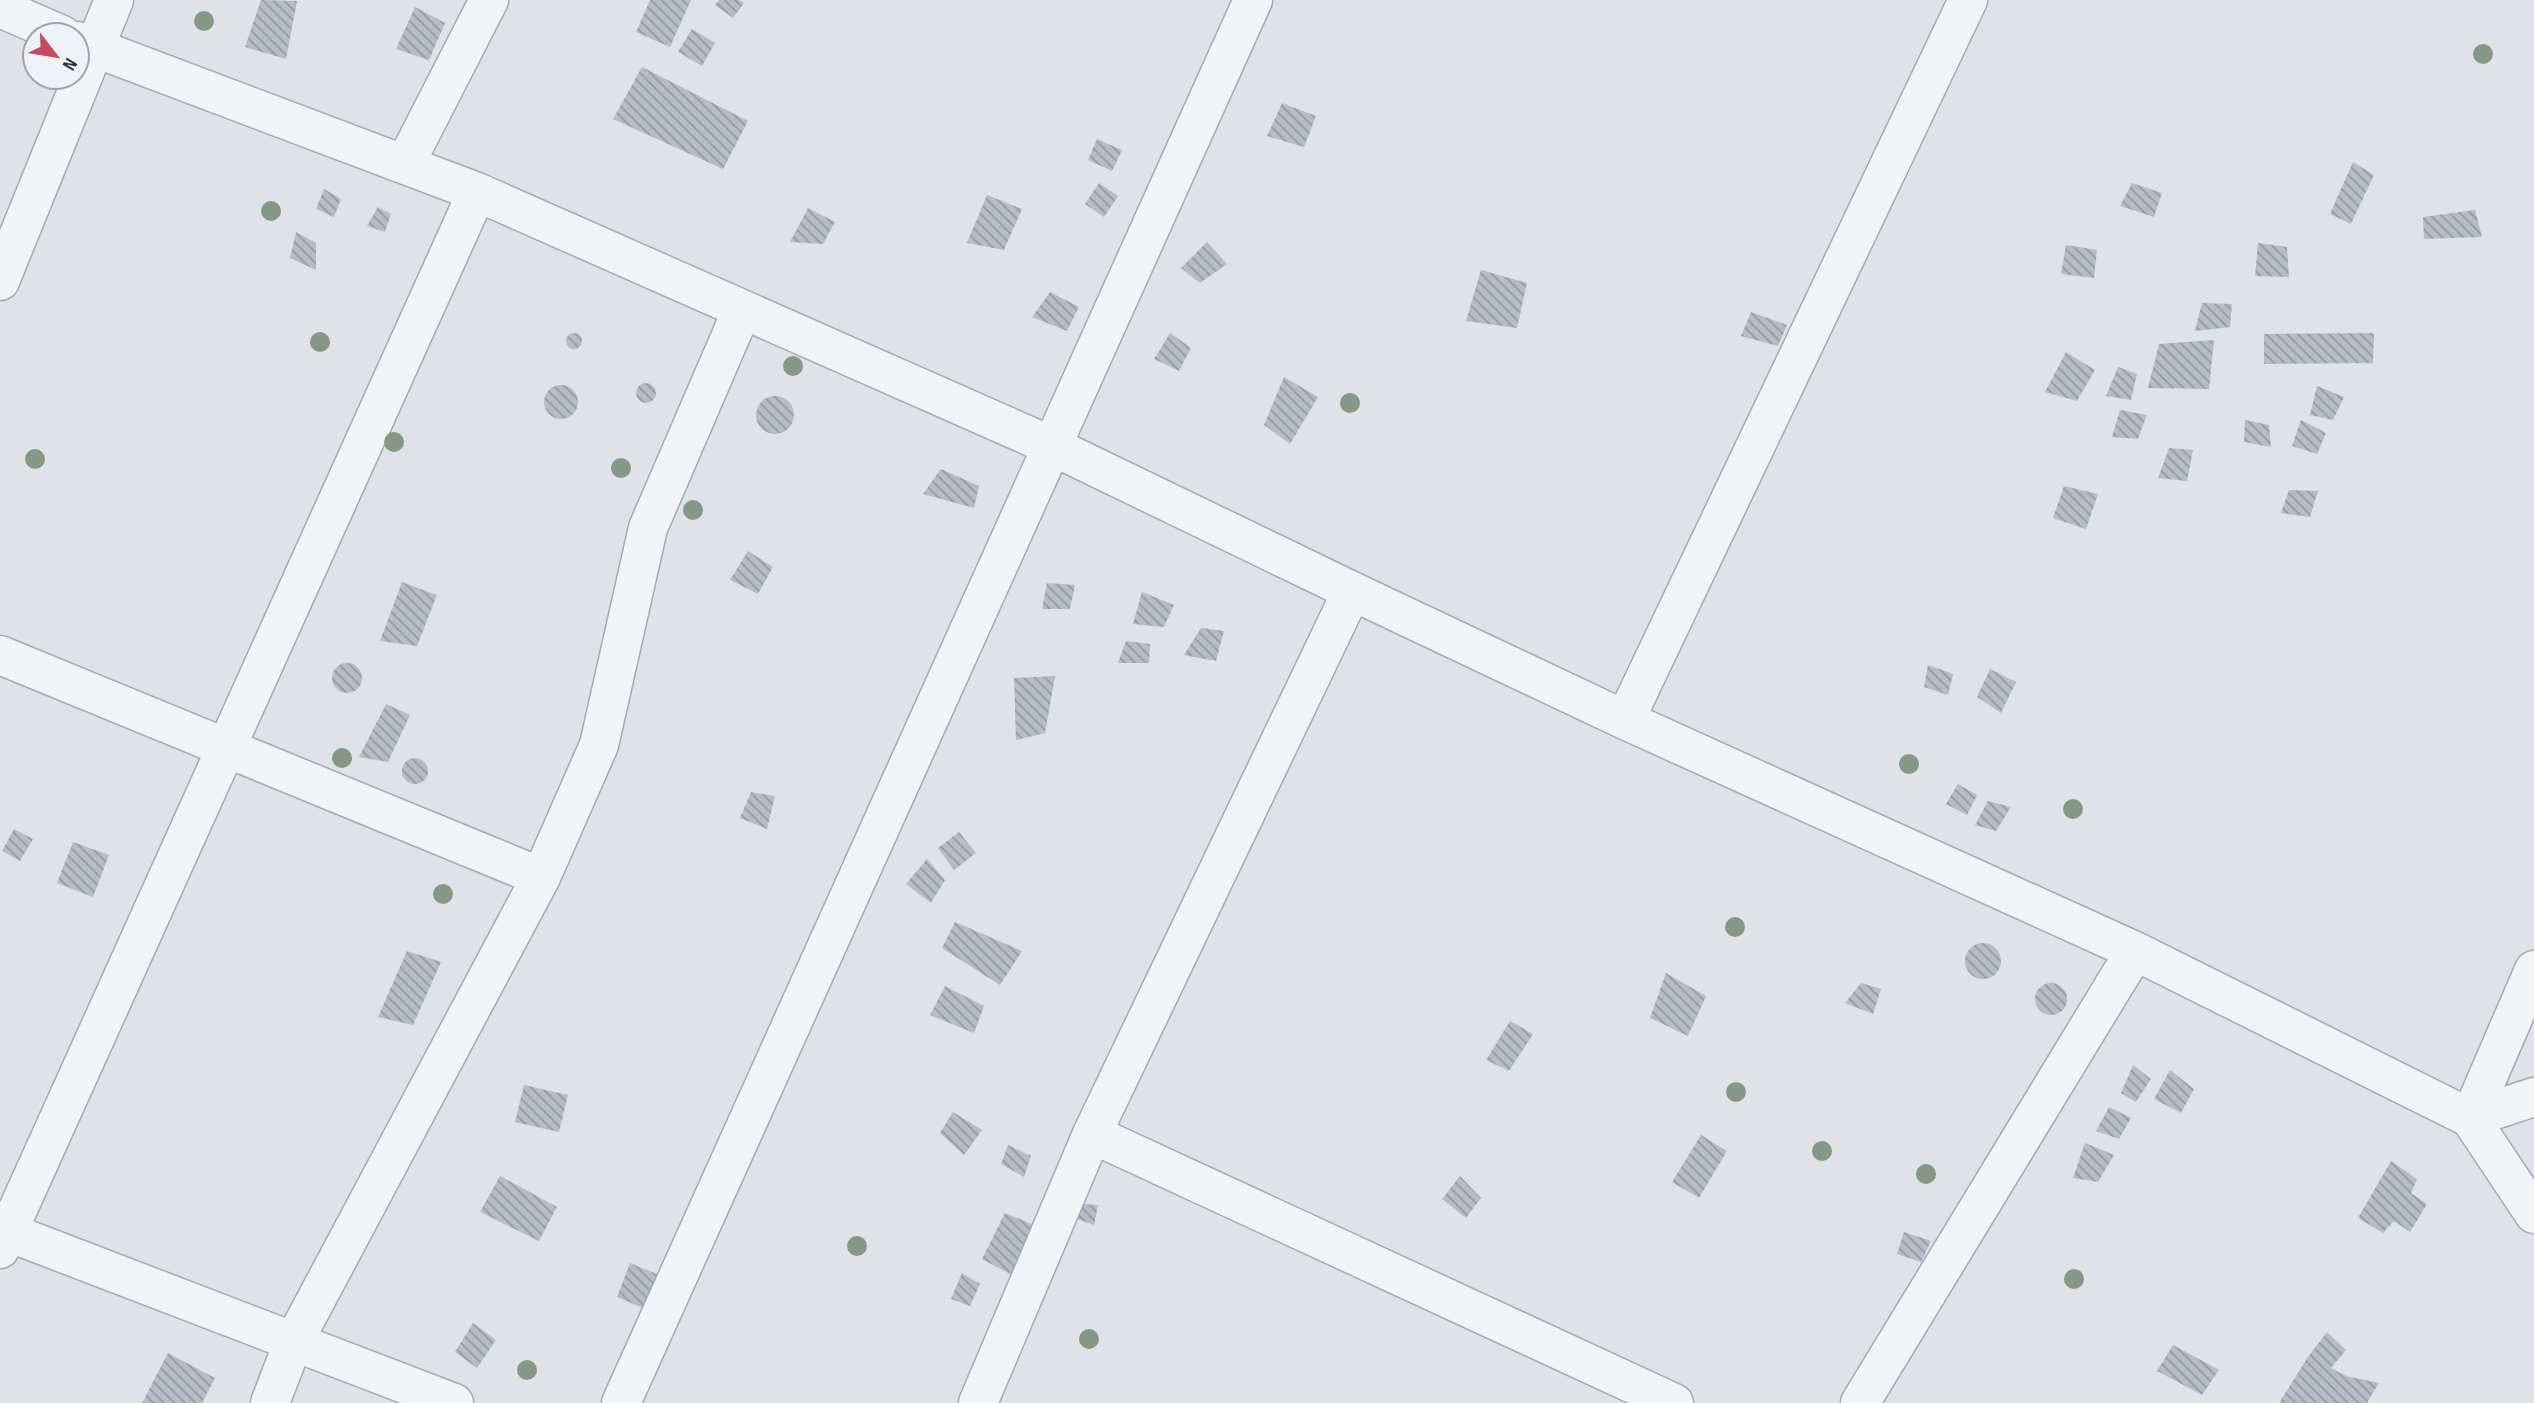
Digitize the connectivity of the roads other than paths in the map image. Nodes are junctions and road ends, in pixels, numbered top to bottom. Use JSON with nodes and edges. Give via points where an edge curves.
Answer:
{"nodes":[{"id":1,"x":114,"y":0,"type":"edge"},
{"id":2,"x":489,"y":0,"type":"edge"},
{"id":3,"x":1253,"y":0,"type":"edge"},
{"id":4,"x":1968,"y":0,"type":"edge"},
{"id":5,"x":0,"y":8,"type":"edge"},
{"id":6,"x":30,"y":21,"type":"edge"},
{"id":7,"x":91,"y":27,"type":"edge"},
{"id":8,"x":91,"y":47,"type":"edge"},
{"id":9,"x":62,"y":91,"type":"edge"},
{"id":10,"x":405,"y":164,"type":"junction"},
{"id":11,"x":477,"y":192,"type":"junction"},
{"id":12,"x":0,"y":281,"type":"edge"},
{"id":13,"x":742,"y":310,"type":"junction"},
{"id":14,"x":1054,"y":447,"type":"junction"},
{"id":15,"x":1352,"y":592,"type":"junction"},
{"id":16,"x":0,"y":655,"type":"edge"},
{"id":17,"x":1625,"y":720,"type":"junction"},
{"id":18,"x":226,"y":748,"type":"junction"},
{"id":19,"x":541,"y":877,"type":"junction"},
{"id":20,"x":2135,"y":951,"type":"junction"},
{"id":21,"x":2534,"y":970,"type":"edge"},
{"id":22,"x":2534,"y":1097,"type":"edge"},
{"id":23,"x":2470,"y":1118,"type":"junction"},
{"id":24,"x":1092,"y":1134,"type":"junction"},
{"id":25,"x":2534,"y":1214,"type":"edge"},
{"id":26,"x":2,"y":1237,"type":"edge"},
{"id":27,"x":293,"y":1343,"type":"junction"},
{"id":28,"x":270,"y":1403,"type":"edge"},
{"id":29,"x":454,"y":1403,"type":"edge"},
{"id":30,"x":621,"y":1403,"type":"edge"},
{"id":31,"x":978,"y":1403,"type":"edge"},
{"id":32,"x":1674,"y":1403,"type":"edge"},
{"id":33,"x":1860,"y":1403,"type":"edge"}],
"edges":[{"from":1,"to":7,"type":"street"},
{"from":2,"to":10,"type":"street"},
{"from":3,"to":14,"type":"street"},
{"from":4,"to":17,"type":"street"},
{"from":5,"to":6,"type":"street"},
{"from":8,"to":10,"type":"street"},
{"from":9,"to":12,"type":"street"},
{"from":10,"to":11,"type":"street"},
{"from":11,"to":13,"type":"street"},
{"from":11,"to":18,"type":"street"},
{"from":13,"to":14,"type":"street"},
{"from":13,"to":19,"type":"street","via":[[648,528],[599,745]]},
{"from":14,"to":15,"type":"street"},
{"from":14,"to":30,"type":"street"},
{"from":15,"to":17,"type":"street"},
{"from":15,"to":24,"type":"street"},
{"from":16,"to":18,"type":"street"},
{"from":17,"to":20,"type":"street"},
{"from":18,"to":19,"type":"street"},
{"from":18,"to":26,"type":"street"},
{"from":19,"to":27,"type":"street"},
{"from":20,"to":23,"type":"street"},
{"from":20,"to":33,"type":"street"},
{"from":21,"to":23,"type":"street"},
{"from":22,"to":23,"type":"street"},
{"from":23,"to":25,"type":"street"},
{"from":24,"to":31,"type":"street"},
{"from":24,"to":32,"type":"street"},
{"from":26,"to":27,"type":"street"},
{"from":27,"to":28,"type":"street"},
{"from":27,"to":29,"type":"street"}]}
